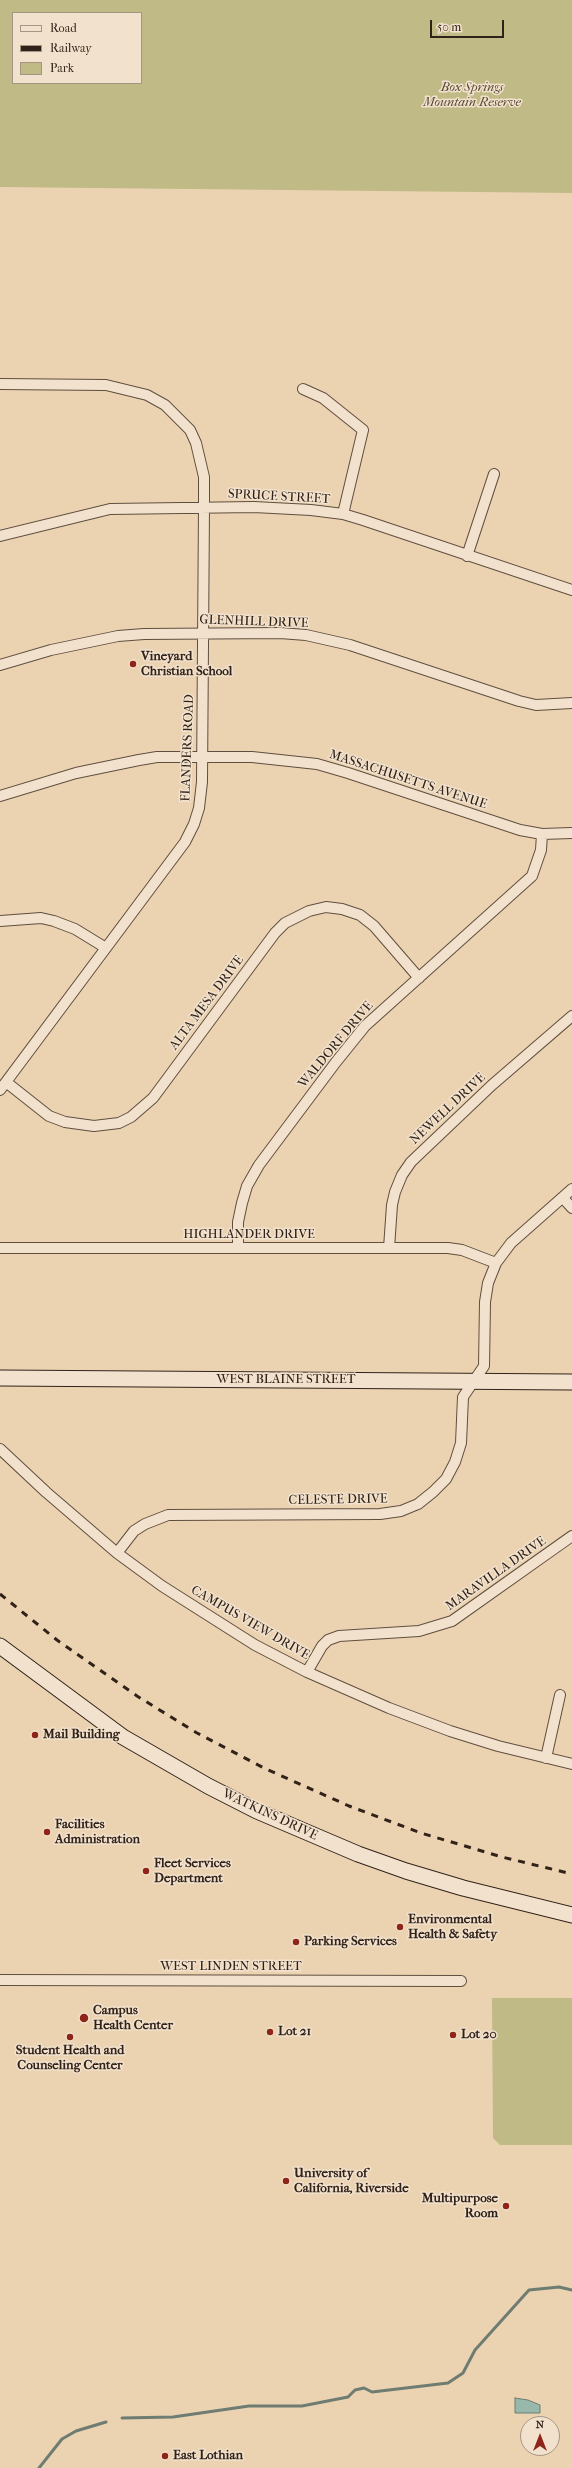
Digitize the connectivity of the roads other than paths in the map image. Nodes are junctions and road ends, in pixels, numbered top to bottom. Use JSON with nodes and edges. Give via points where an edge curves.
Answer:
{"nodes":[{"id":1,"x":0,"y":384,"type":"edge"},
{"id":2,"x":303,"y":389,"type":"dead end"},
{"id":3,"x":494,"y":474,"type":"dead end"},
{"id":4,"x":204,"y":507,"type":"junction"},
{"id":5,"x":343,"y":514,"type":"junction"},
{"id":6,"x":0,"y":536,"type":"edge"},
{"id":7,"x":467,"y":556,"type":"junction"},
{"id":8,"x":572,"y":590,"type":"edge"},
{"id":9,"x":203,"y":633,"type":"junction"},
{"id":10,"x":0,"y":665,"type":"edge"},
{"id":11,"x":572,"y":703,"type":"edge"},
{"id":12,"x":203,"y":758,"type":"junction"},
{"id":13,"x":0,"y":796,"type":"edge"},
{"id":14,"x":572,"y":833,"type":"edge"},
{"id":15,"x":542,"y":834,"type":"junction"},
{"id":16,"x":0,"y":921,"type":"edge"},
{"id":17,"x":106,"y":948,"type":"junction"},
{"id":18,"x":419,"y":978,"type":"junction"},
{"id":19,"x":572,"y":1016,"type":"edge"},
{"id":20,"x":3,"y":1086,"type":"edge"},
{"id":21,"x":572,"y":1189,"type":"edge"},
{"id":22,"x":562,"y":1198,"type":"junction"},
{"id":23,"x":572,"y":1208,"type":"edge"},
{"id":24,"x":238,"y":1247,"type":"junction"},
{"id":25,"x":0,"y":1248,"type":"edge"},
{"id":26,"x":389,"y":1248,"type":"junction"},
{"id":27,"x":496,"y":1263,"type":"junction"},
{"id":28,"x":0,"y":1378,"type":"edge"},
{"id":29,"x":474,"y":1381,"type":"junction"},
{"id":30,"x":572,"y":1382,"type":"edge"},
{"id":31,"x":0,"y":1449,"type":"edge"},
{"id":32,"x":572,"y":1536,"type":"edge"},
{"id":33,"x":118,"y":1553,"type":"junction"},
{"id":34,"x":0,"y":1646,"type":"edge"},
{"id":35,"x":307,"y":1672,"type":"junction"},
{"id":36,"x":560,"y":1695,"type":"dead end"},
{"id":37,"x":546,"y":1758,"type":"junction"},
{"id":38,"x":572,"y":1764,"type":"edge"},
{"id":39,"x":572,"y":1915,"type":"edge"},
{"id":40,"x":0,"y":1980,"type":"edge"},
{"id":41,"x":462,"y":1981,"type":"dead end"}],
"edges":[{"from":1,"to":4,"type":"street","name":"FLANDERS ROAD","via":[[106,385],[141,393],[165,405],[186,425],[196,444],[204,476]]},
{"from":2,"to":5,"type":"street","via":[[324,398],[363,430]]},
{"from":3,"to":7,"type":"street"},
{"from":4,"to":5,"type":"street","name":"SPRUCE STREET","via":[[286,508]]},
{"from":4,"to":6,"type":"street","name":"SPRUCE STREET","via":[[110,509]]},
{"from":4,"to":9,"type":"street","name":"FLANDERS ROAD"},
{"from":5,"to":7,"type":"street","name":"SPRUCE STREET"},
{"from":7,"to":8,"type":"street","name":"SPRUCE STREET"},
{"from":9,"to":10,"type":"street","name":"GLENHILL DRIVE","via":[[118,636],[51,650]]},
{"from":9,"to":11,"type":"street","name":"GLENHILL DRIVE","via":[[280,633],[328,639],[519,701],[536,705]]},
{"from":9,"to":12,"type":"street","name":"FLANDERS ROAD"},
{"from":12,"to":13,"type":"street","name":"MASSACHUSETTS AVENUE","via":[[157,757],[124,762],[76,773]]},
{"from":12,"to":15,"type":"street","name":"MASSACHUSETTS AVENUE","via":[[252,757],[318,764],[498,824]]},
{"from":12,"to":17,"type":"street","name":"FLANDERS ROAD","via":[[199,808],[185,842]]},
{"from":14,"to":15,"type":"street","name":"MASSACHUSETTS AVENUE"},
{"from":15,"to":18,"type":"street","name":"WALDORF DRIVE","via":[[541,850],[532,876]]},
{"from":16,"to":17,"type":"street","via":[[40,918],[54,921],[75,929]]},
{"from":17,"to":20,"type":"street","name":"FLANDERS ROAD"},
{"from":18,"to":20,"type":"street","name":"ALTA MESA DRIVE","via":[[374,926],[360,915],[326,907],[309,911],[285,923],[275,933],[152,1098],[131,1117],[119,1123],[94,1126],[65,1122],[49,1116]]},
{"from":18,"to":24,"type":"street","name":"WALDORF DRIVE","via":[[365,1026],[256,1170],[242,1203],[238,1222]]},
{"from":19,"to":26,"type":"street","name":"NEWELL DRIVE","via":[[492,1085],[410,1162],[393,1199]]},
{"from":21,"to":22,"type":"street","name":"CELESTE DRIVE"},
{"from":22,"to":23,"type":"street"},
{"from":22,"to":27,"type":"street","name":"CELESTE DRIVE","via":[[511,1243]]},
{"from":24,"to":25,"type":"street","name":"HIGHLANDER DRIVE"},
{"from":24,"to":26,"type":"street","name":"HIGHLANDER DRIVE"},
{"from":26,"to":27,"type":"street","name":"HIGHLANDER DRIVE","via":[[448,1248],[462,1250]]},
{"from":27,"to":29,"type":"street","name":"CELESTE DRIVE","via":[[488,1283],[485,1302],[484,1366]]},
{"from":28,"to":29,"type":"main road","name":"WEST BLAINE STREET"},
{"from":29,"to":30,"type":"main road","name":"WEST BLAINE STREET"},
{"from":29,"to":33,"type":"street","name":"CELESTE DRIVE","via":[[463,1397],[461,1443],[454,1462],[446,1479],[418,1504],[401,1511],[380,1514],[168,1515],[134,1531]]},
{"from":31,"to":33,"type":"street","name":"CAMPUS VIEW DRIVE"},
{"from":32,"to":35,"type":"street","name":"MARAVILLA DRIVE","via":[[452,1621],[418,1632],[339,1636],[322,1646]]},
{"from":33,"to":35,"type":"street","name":"CAMPUS VIEW DRIVE","via":[[206,1615],[255,1645]]},
{"from":34,"to":39,"type":"main road","name":"WATKINS DRIVE","via":[[124,1737],[208,1786],[257,1810],[358,1854],[406,1871]]},
{"from":35,"to":37,"type":"street","name":"CAMPUS VIEW DRIVE","via":[[389,1708],[450,1731]]},
{"from":36,"to":37,"type":"street"},
{"from":37,"to":38,"type":"street","name":"CAMPUS VIEW DRIVE"},
{"from":40,"to":41,"type":"street","name":"WEST LINDEN STREET"}]}
